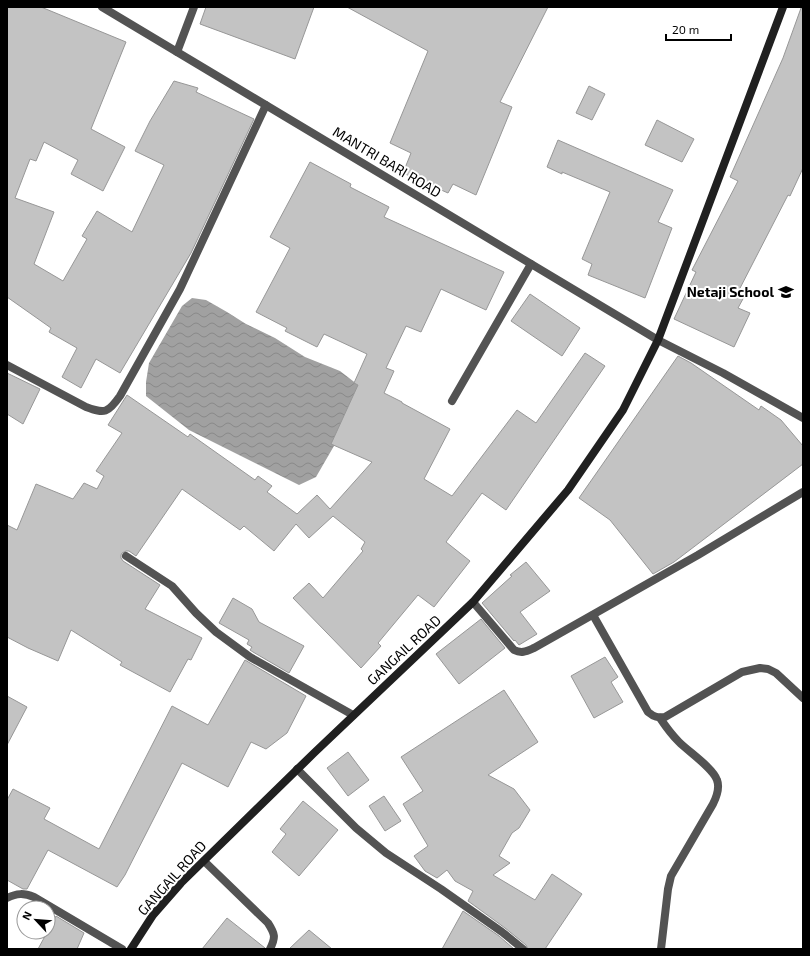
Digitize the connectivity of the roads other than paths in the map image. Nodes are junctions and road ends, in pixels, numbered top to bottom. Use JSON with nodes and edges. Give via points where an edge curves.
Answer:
{"nodes":[{"id":1,"x":102,"y":7,"type":"edge"},
{"id":2,"x":194,"y":7,"type":"edge"},
{"id":3,"x":784,"y":7,"type":"edge"},
{"id":4,"x":177,"y":52,"type":"junction"},
{"id":5,"x":266,"y":105,"type":"junction"},
{"id":6,"x":530,"y":264,"type":"junction"},
{"id":7,"x":658,"y":340,"type":"junction"},
{"id":8,"x":7,"y":365,"type":"edge"},
{"id":9,"x":452,"y":401,"type":"dead end"},
{"id":10,"x":803,"y":418,"type":"edge"},
{"id":11,"x":803,"y":492,"type":"edge"},
{"id":12,"x":126,"y":556,"type":"dead end"},
{"id":13,"x":473,"y":602,"type":"junction"},
{"id":14,"x":593,"y":615,"type":"junction"},
{"id":15,"x":803,"y":698,"type":"edge"},
{"id":16,"x":353,"y":715,"type":"junction"},
{"id":17,"x":660,"y":718,"type":"junction"},
{"id":18,"x":297,"y":769,"type":"junction"},
{"id":19,"x":204,"y":861,"type":"junction"},
{"id":20,"x":7,"y":898,"type":"edge"},
{"id":21,"x":122,"y":949,"type":"edge"},
{"id":22,"x":131,"y":949,"type":"edge"},
{"id":23,"x":270,"y":949,"type":"edge"},
{"id":24,"x":523,"y":949,"type":"edge"},
{"id":25,"x":661,"y":949,"type":"edge"}],
"edges":[{"from":1,"to":4,"type":"street","name":"MANTRI BARI ROAD"},
{"from":2,"to":4,"type":"street"},
{"from":3,"to":7,"type":"street","name":"GANGAIL ROAD"},
{"from":4,"to":5,"type":"street","name":"MANTRI BARI ROAD"},
{"from":5,"to":6,"type":"street","name":"MANTRI BARI ROAD"},
{"from":5,"to":8,"type":"street","via":[[180,289],[113,406],[106,411],[98,412]]},
{"from":6,"to":7,"type":"street","name":"MANTRI BARI ROAD"},
{"from":6,"to":9,"type":"street"},
{"from":7,"to":10,"type":"street","name":"MANTRI BARI ROAD"},
{"from":7,"to":13,"type":"street","name":"GANGAIL ROAD","via":[[623,410],[568,490]]},
{"from":11,"to":14,"type":"street"},
{"from":12,"to":16,"type":"street","via":[[172,586],[216,632],[250,657]]},
{"from":13,"to":14,"type":"street","via":[[518,652],[534,648]]},
{"from":13,"to":16,"type":"street","name":"GANGAIL ROAD"},
{"from":14,"to":17,"type":"street","via":[[648,712]]},
{"from":15,"to":17,"type":"street","via":[[776,673],[760,668],[742,672]]},
{"from":16,"to":18,"type":"street","name":"GANGAIL ROAD"},
{"from":17,"to":25,"type":"street","via":[[680,743],[714,773],[718,788],[713,804],[671,876]]},
{"from":18,"to":19,"type":"street","name":"GANGAIL ROAD"},
{"from":18,"to":24,"type":"street","via":[[356,828],[386,853],[441,889]]},
{"from":19,"to":22,"type":"street","name":"GANGAIL ROAD","via":[[153,915]]},
{"from":19,"to":23,"type":"street","via":[[268,923],[274,936]]},
{"from":20,"to":21,"type":"street","via":[[19,893],[34,897]]}]}
